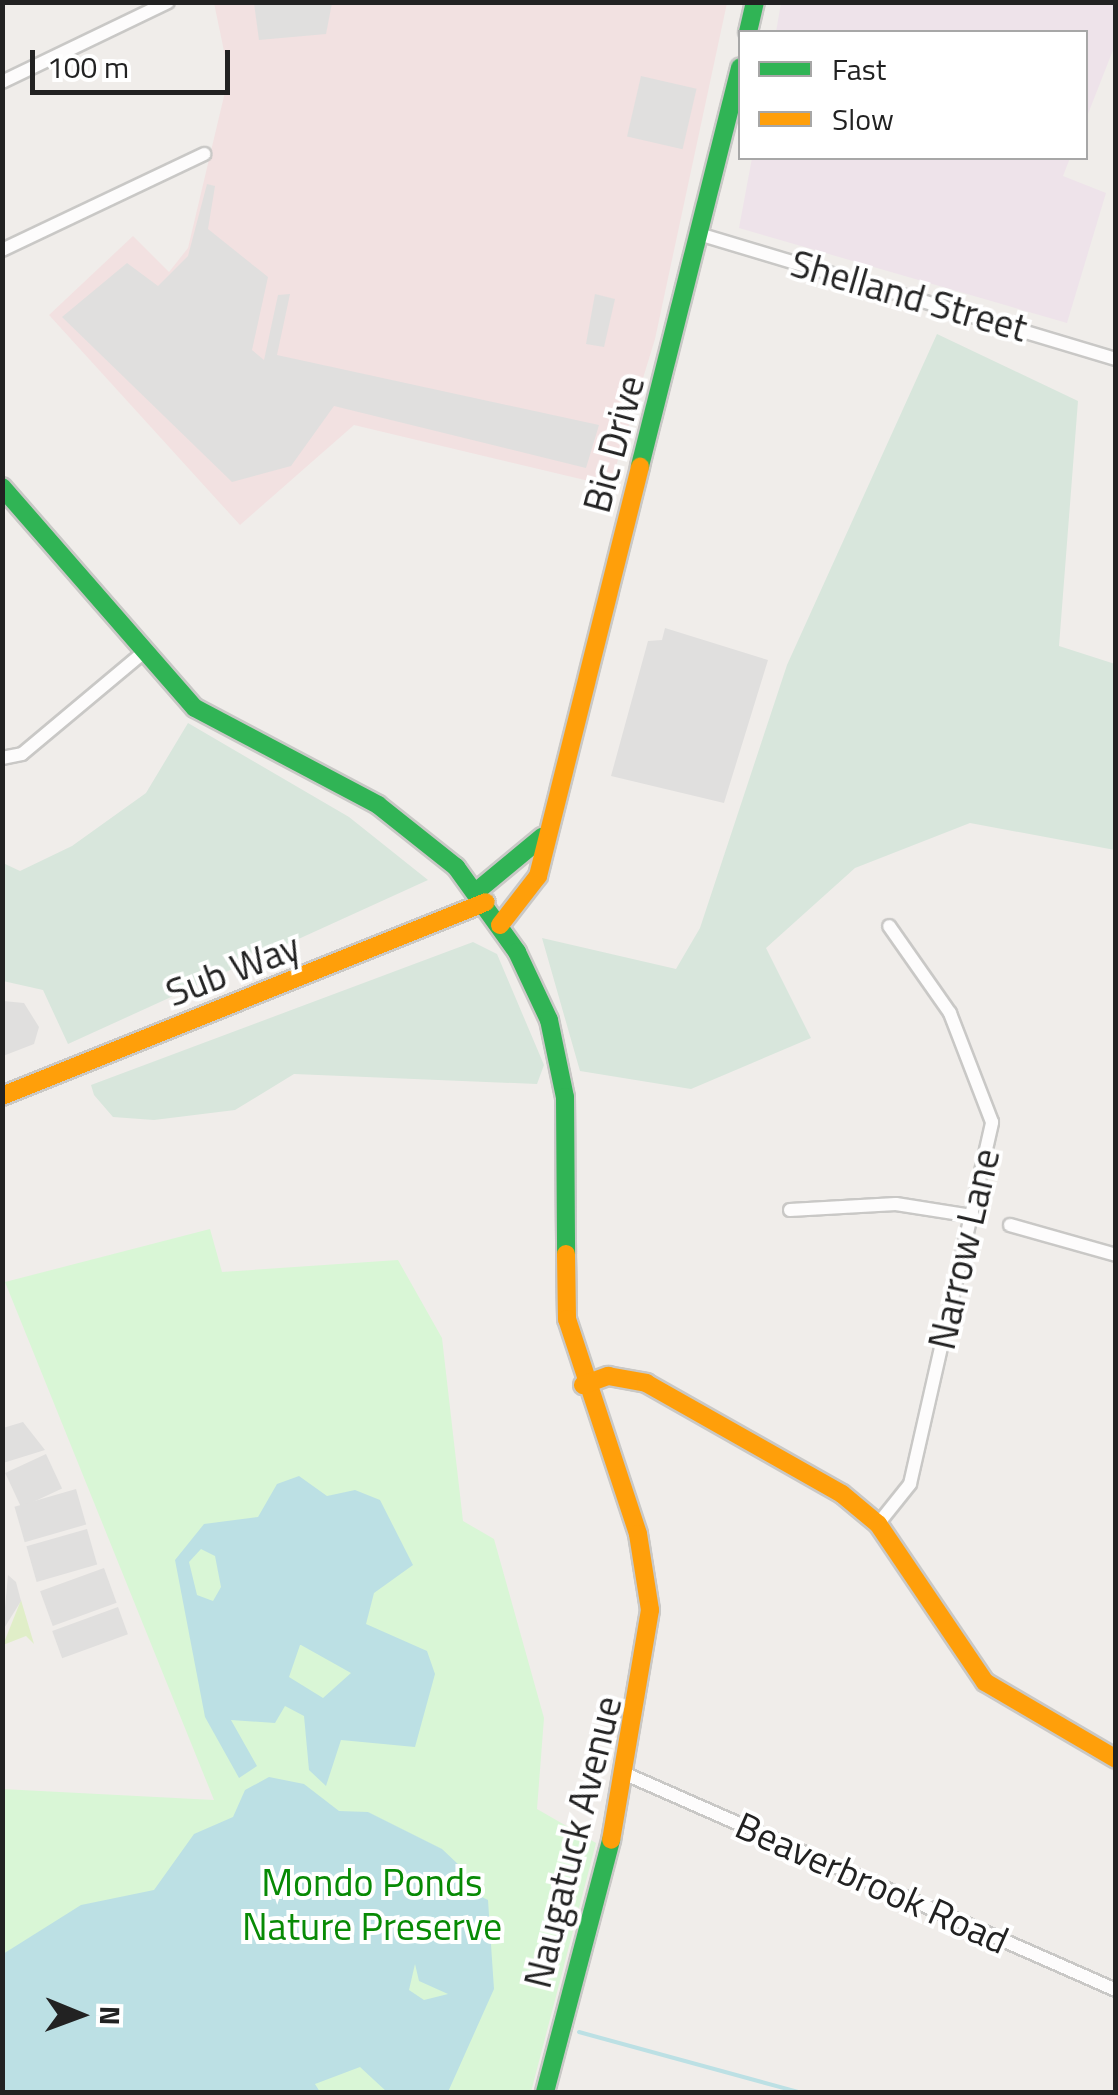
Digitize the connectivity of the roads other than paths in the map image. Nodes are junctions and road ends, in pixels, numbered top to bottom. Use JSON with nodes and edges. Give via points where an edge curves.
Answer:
{"nodes":[{"id":1,"x":168,"y":2,"type":"edge"},
{"id":2,"x":755,"y":2,"type":"edge"},
{"id":3,"x":748,"y":30,"type":"edge"},
{"id":4,"x":738,"y":75,"type":"edge"},
{"id":5,"x":2,"y":82,"type":"edge"},
{"id":6,"x":204,"y":154,"type":"dead end"},
{"id":7,"x":702,"y":235,"type":"junction"},
{"id":8,"x":2,"y":250,"type":"edge"},
{"id":9,"x":1116,"y":360,"type":"edge"},
{"id":10,"x":2,"y":487,"type":"edge"},
{"id":11,"x":143,"y":653,"type":"junction"},
{"id":12,"x":2,"y":758,"type":"edge"},
{"id":13,"x":542,"y":836,"type":"junction"},
{"id":14,"x":481,"y":897,"type":"junction"},
{"id":15,"x":500,"y":924,"type":"junction"},
{"id":16,"x":889,"y":926,"type":"dead end"},
{"id":17,"x":2,"y":1096,"type":"edge"},
{"id":18,"x":790,"y":1210,"type":"dead end"},
{"id":19,"x":973,"y":1216,"type":"junction"},
{"id":20,"x":1010,"y":1226,"type":"dead end"},
{"id":21,"x":1116,"y":1254,"type":"edge"},
{"id":22,"x":583,"y":1385,"type":"junction"},
{"id":23,"x":878,"y":1524,"type":"junction"},
{"id":24,"x":1116,"y":1758,"type":"edge"},
{"id":25,"x":628,"y":1775,"type":"junction"},
{"id":26,"x":1116,"y":1990,"type":"edge"},
{"id":27,"x":546,"y":2092,"type":"edge"}],
"edges":[{"from":1,"to":5,"type":"street"},
{"from":2,"to":3,"type":"main road"},
{"from":4,"to":7,"type":"main road","name":"Bic Drive"},
{"from":6,"to":8,"type":"street"},
{"from":7,"to":9,"type":"street","name":"Shelland Street"},
{"from":7,"to":13,"type":"main road","name":"Bic Drive"},
{"from":10,"to":11,"type":"main road","name":"Naugatuck Avenue"},
{"from":11,"to":12,"type":"street","via":[[22,754]]},
{"from":11,"to":14,"type":"main road","name":"Naugatuck Avenue","via":[[203,714],[378,805]]},
{"from":13,"to":14,"type":"main road"},
{"from":13,"to":15,"type":"main road","name":"Bic Drive","via":[[532,893]]},
{"from":14,"to":15,"type":"main road","name":"Naugatuck Avenue"},
{"from":14,"to":17,"type":"main road","name":"Sub Way"},
{"from":15,"to":22,"type":"main road","name":"Naugatuck Avenue","via":[[539,996],[562,1072],[563,1278]]},
{"from":16,"to":19,"type":"street","name":"Narrow Lane","via":[[950,1013],[992,1122]]},
{"from":18,"to":19,"type":"street","via":[[896,1204]]},
{"from":19,"to":23,"type":"street","name":"Narrow Lane","via":[[910,1484]]},
{"from":20,"to":21,"type":"street"},
{"from":22,"to":23,"type":"main road","via":[[620,1376],[658,1388],[842,1494]]},
{"from":22,"to":25,"type":"main road","name":"Naugatuck Avenue","via":[[648,1580]]},
{"from":23,"to":24,"type":"main road","via":[[943,1633],[985,1682]]},
{"from":25,"to":26,"type":"street","name":"Beaverbrook Road"},
{"from":25,"to":27,"type":"main road","name":"Naugatuck Avenue"}]}
